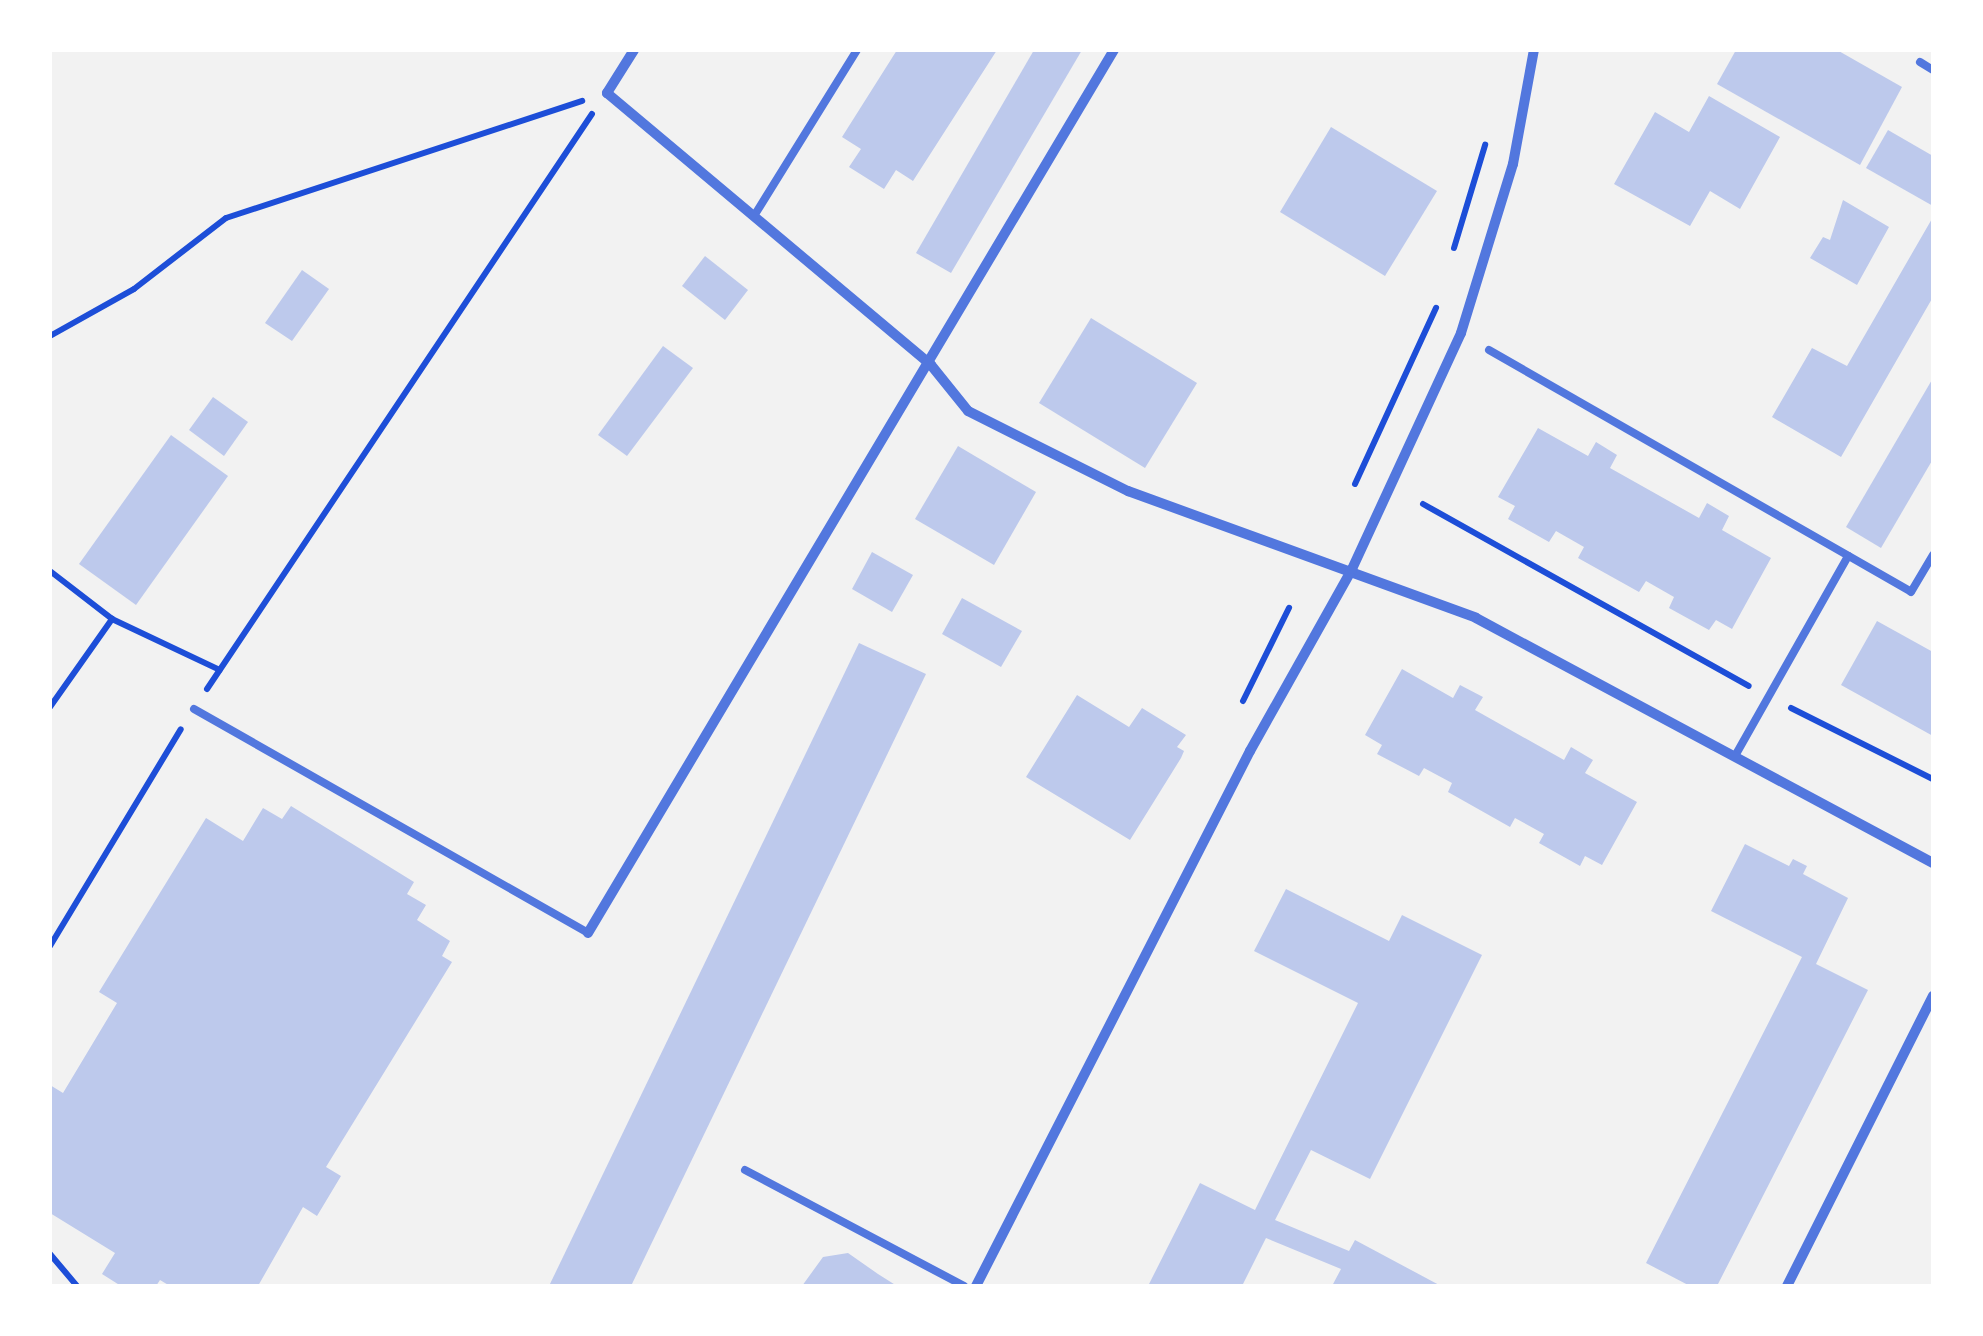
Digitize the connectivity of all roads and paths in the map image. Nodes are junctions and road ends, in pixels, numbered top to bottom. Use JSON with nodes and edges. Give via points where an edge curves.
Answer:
{"nodes":[{"id":1,"x":634,"y":50,"type":"edge"},
{"id":2,"x":857,"y":50,"type":"edge"},
{"id":3,"x":1114,"y":50,"type":"edge"},
{"id":4,"x":1534,"y":50,"type":"edge"},
{"id":5,"x":1920,"y":62,"type":"dead end"},
{"id":6,"x":1933,"y":70,"type":"edge"},
{"id":7,"x":607,"y":92,"type":"junction"},
{"id":8,"x":1488,"y":138,"type":"dead end"},
{"id":9,"x":754,"y":216,"type":"junction"},
{"id":10,"x":1453,"y":252,"type":"dead end"},
{"id":11,"x":1442,"y":290,"type":"dead end"},
{"id":12,"x":50,"y":336,"type":"edge"},
{"id":13,"x":1489,"y":350,"type":"dead end"},
{"id":14,"x":932,"y":365,"type":"junction"},
{"id":15,"x":1356,"y":484,"type":"dead end"},
{"id":16,"x":1423,"y":504,"type":"dead end"},
{"id":17,"x":1933,"y":555,"type":"edge"},
{"id":18,"x":1848,"y":556,"type":"junction"},
{"id":19,"x":1352,"y":568,"type":"junction"},
{"id":20,"x":50,"y":571,"type":"edge"},
{"id":21,"x":112,"y":619,"type":"junction"},
{"id":22,"x":220,"y":670,"type":"junction"},
{"id":23,"x":1768,"y":696,"type":"junction"},
{"id":24,"x":52,"y":702,"type":"edge"},
{"id":25,"x":194,"y":709,"type":"junction"},
{"id":26,"x":1734,"y":756,"type":"junction"},
{"id":27,"x":1933,"y":779,"type":"edge"},
{"id":28,"x":1933,"y":863,"type":"edge"},
{"id":29,"x":588,"y":933,"type":"joint"},
{"id":30,"x":50,"y":946,"type":"edge"},
{"id":31,"x":1933,"y":996,"type":"edge"},
{"id":32,"x":746,"y":1170,"type":"dead end"},
{"id":33,"x":50,"y":1254,"type":"edge"},
{"id":34,"x":77,"y":1286,"type":"edge"},
{"id":35,"x":964,"y":1286,"type":"edge"},
{"id":36,"x":976,"y":1286,"type":"edge"},
{"id":37,"x":1787,"y":1286,"type":"edge"}],
"edges":[{"from":1,"to":7,"type":"street"},
{"from":2,"to":9,"type":"lane"},
{"from":3,"to":14,"type":"street"},
{"from":4,"to":19,"type":"street","via":[[1513,164],[1461,333]]},
{"from":5,"to":6,"type":"lane"},
{"from":7,"to":9,"type":"street"},
{"from":7,"to":12,"type":"path","via":[[226,218],[134,289]]},
{"from":7,"to":22,"type":"path"},
{"from":8,"to":10,"type":"path"},
{"from":9,"to":14,"type":"street"},
{"from":11,"to":15,"type":"path"},
{"from":13,"to":18,"type":"lane"},
{"from":14,"to":19,"type":"street","via":[[968,411],[1128,491]]},
{"from":14,"to":29,"type":"street"},
{"from":16,"to":23,"type":"path"},
{"from":17,"to":18,"type":"lane","via":[[1912,592]]},
{"from":18,"to":23,"type":"lane"},
{"from":19,"to":26,"type":"street","via":[[1476,618]]},
{"from":19,"to":36,"type":"street","via":[[1250,750]]},
{"from":20,"to":21,"type":"path"},
{"from":21,"to":22,"type":"path"},
{"from":21,"to":24,"type":"path"},
{"from":22,"to":25,"type":"path"},
{"from":23,"to":26,"type":"lane"},
{"from":23,"to":27,"type":"path"},
{"from":25,"to":29,"type":"lane"},
{"from":25,"to":30,"type":"path"},
{"from":26,"to":28,"type":"street"},
{"from":31,"to":37,"type":"street"},
{"from":32,"to":35,"type":"lane"},
{"from":33,"to":34,"type":"path"}]}
